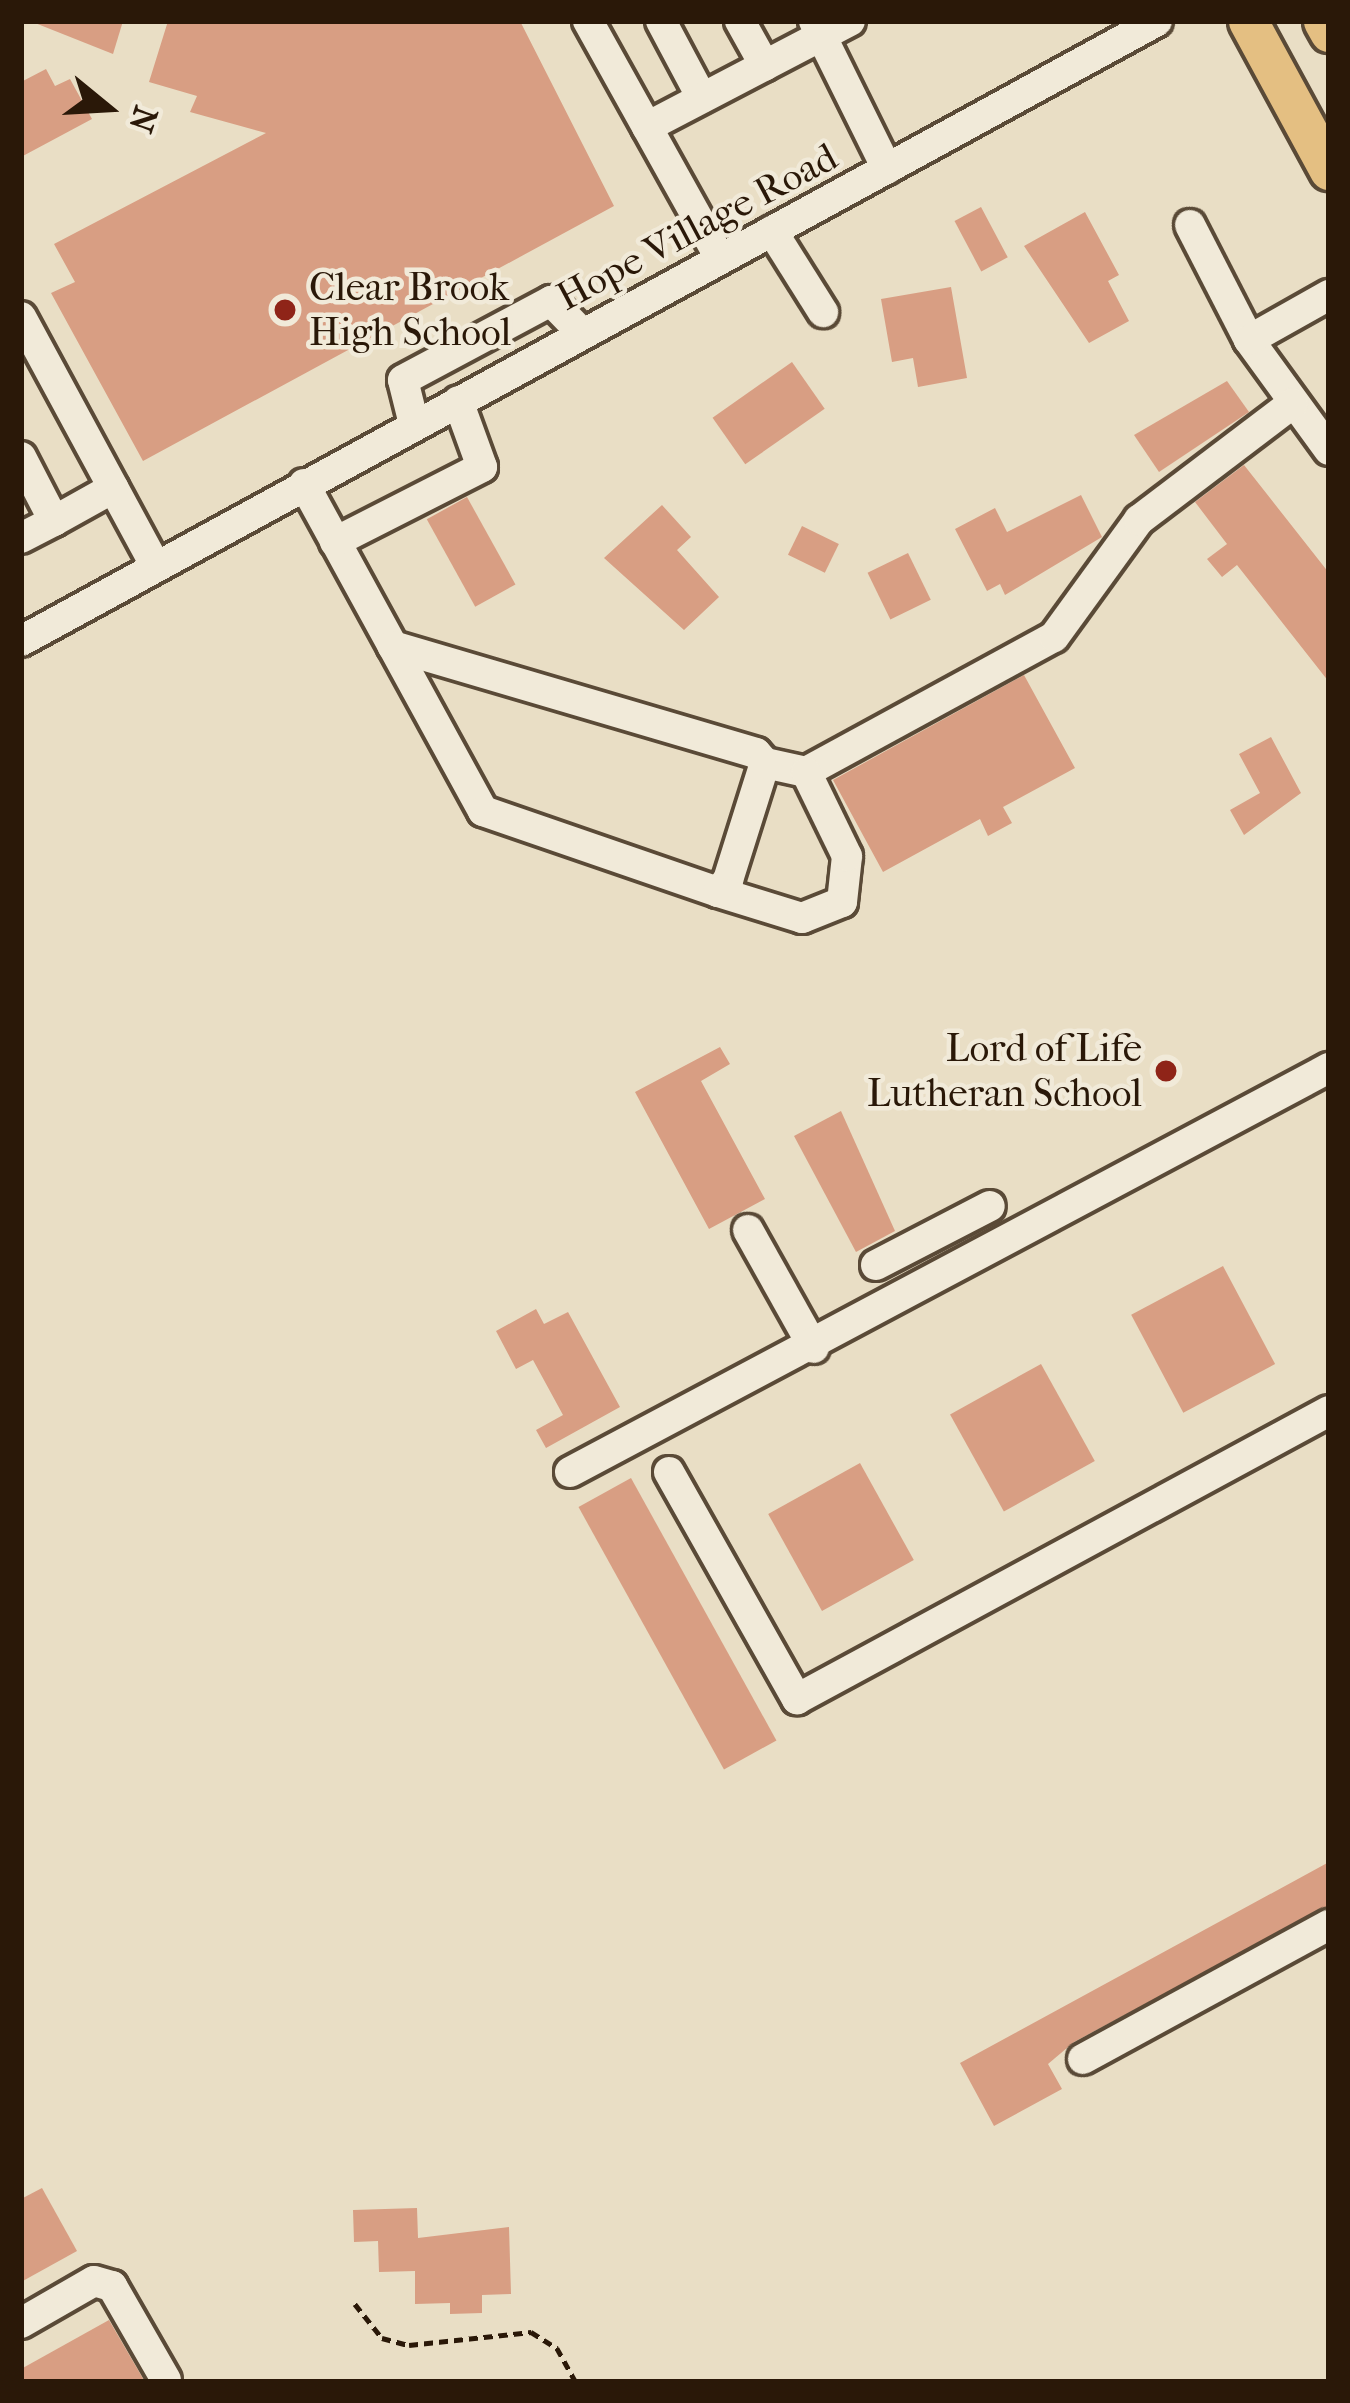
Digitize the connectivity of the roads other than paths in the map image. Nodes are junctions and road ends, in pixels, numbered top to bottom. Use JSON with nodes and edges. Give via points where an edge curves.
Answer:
{"nodes":[{"id":1,"x":588,"y":21,"type":"edge"},
{"id":2,"x":661,"y":21,"type":"edge"},
{"id":3,"x":740,"y":21,"type":"edge"},
{"id":4,"x":1157,"y":21,"type":"edge"},
{"id":5,"x":1248,"y":21,"type":"edge"},
{"id":6,"x":1323,"y":21,"type":"edge"},
{"id":7,"x":829,"y":26,"type":"edge"},
{"id":8,"x":1329,"y":32,"type":"edge"},
{"id":9,"x":765,"y":66,"type":"junction"},
{"id":10,"x":702,"y":98,"type":"junction"},
{"id":11,"x":647,"y":127,"type":"junction"},
{"id":12,"x":887,"y":169,"type":"junction"},
{"id":13,"x":1329,"y":170,"type":"edge"},
{"id":14,"x":1190,"y":225,"type":"dead end"},
{"id":15,"x":772,"y":230,"type":"junction"},
{"id":16,"x":720,"y":258,"type":"junction"},
{"id":17,"x":1329,"y":296,"type":"edge"},
{"id":18,"x":823,"y":312,"type":"dead end"},
{"id":19,"x":21,"y":317,"type":"edge"},
{"id":20,"x":582,"y":333,"type":"junction"},
{"id":21,"x":1250,"y":340,"type":"junction"},
{"id":22,"x":458,"y":401,"type":"junction"},
{"id":23,"x":1293,"y":403,"type":"junction"},
{"id":24,"x":414,"y":424,"type":"junction"},
{"id":25,"x":1329,"y":450,"type":"edge"},
{"id":26,"x":21,"y":458,"type":"edge"},
{"id":27,"x":304,"y":484,"type":"junction"},
{"id":28,"x":113,"y":488,"type":"junction"},
{"id":29,"x":54,"y":521,"type":"junction"},
{"id":30,"x":21,"y":538,"type":"edge"},
{"id":31,"x":335,"y":542,"type":"junction"},
{"id":32,"x":155,"y":566,"type":"junction"},
{"id":33,"x":21,"y":641,"type":"edge"},
{"id":34,"x":392,"y":646,"type":"junction"},
{"id":35,"x":765,"y":763,"type":"junction"},
{"id":36,"x":806,"y":772,"type":"junction"},
{"id":37,"x":718,"y":892,"type":"junction"},
{"id":38,"x":1329,"y":1068,"type":"edge"},
{"id":39,"x":990,"y":1206,"type":"dead end"},
{"id":40,"x":748,"y":1230,"type":"dead end"},
{"id":41,"x":904,"y":1250,"type":"junction"},
{"id":42,"x":876,"y":1265,"type":"dead end"},
{"id":43,"x":925,"y":1287,"type":"junction"},
{"id":44,"x":814,"y":1348,"type":"junction"},
{"id":45,"x":1329,"y":1411,"type":"edge"},
{"id":46,"x":570,"y":1472,"type":"dead end"},
{"id":47,"x":669,"y":1472,"type":"dead end"},
{"id":48,"x":1329,"y":1925,"type":"edge"},
{"id":49,"x":1083,"y":2059,"type":"dead end"},
{"id":50,"x":21,"y":2323,"type":"edge"},
{"id":51,"x":166,"y":2380,"type":"edge"}],
"edges":[{"from":1,"to":11,"type":"street"},
{"from":2,"to":10,"type":"street"},
{"from":3,"to":9,"type":"street"},
{"from":4,"to":12,"type":"street","name":"Hope Village Road"},
{"from":5,"to":13,"type":"main road"},
{"from":6,"to":8,"type":"main road"},
{"from":7,"to":9,"type":"street"},
{"from":7,"to":12,"type":"street"},
{"from":9,"to":10,"type":"street"},
{"from":10,"to":11,"type":"street"},
{"from":11,"to":16,"type":"street"},
{"from":12,"to":15,"type":"street","name":"Hope Village Road"},
{"from":14,"to":21,"type":"street"},
{"from":15,"to":16,"type":"street","name":"Hope Village Road"},
{"from":15,"to":18,"type":"street"},
{"from":16,"to":20,"type":"street","name":"Hope Village Road"},
{"from":17,"to":21,"type":"street"},
{"from":19,"to":28,"type":"street"},
{"from":20,"to":22,"type":"street","name":"Hope Village Road"},
{"from":20,"to":24,"type":"street","via":[[551,301],[403,380]]},
{"from":21,"to":23,"type":"street"},
{"from":22,"to":24,"type":"street","name":"Hope Village Road"},
{"from":22,"to":31,"type":"street","via":[[482,467]]},
{"from":23,"to":25,"type":"street"},
{"from":23,"to":36,"type":"street","via":[[1139,520],[1054,637]]},
{"from":24,"to":27,"type":"street","name":"Hope Village Road"},
{"from":26,"to":29,"type":"street"},
{"from":27,"to":31,"type":"street"},
{"from":27,"to":32,"type":"street","name":"Hope Village Road"},
{"from":28,"to":29,"type":"street"},
{"from":28,"to":32,"type":"street"},
{"from":29,"to":30,"type":"street"},
{"from":31,"to":34,"type":"street"},
{"from":32,"to":33,"type":"street","name":"Hope Village Road"},
{"from":34,"to":35,"type":"street"},
{"from":34,"to":37,"type":"street","via":[[498,824]]},
{"from":35,"to":36,"type":"street"},
{"from":35,"to":37,"type":"street"},
{"from":36,"to":37,"type":"street","via":[[847,856],[842,902],[802,918]]},
{"from":38,"to":43,"type":"street"},
{"from":39,"to":41,"type":"street"},
{"from":40,"to":44,"type":"street"},
{"from":41,"to":42,"type":"street"},
{"from":41,"to":43,"type":"street"},
{"from":43,"to":44,"type":"street"},
{"from":44,"to":46,"type":"street"},
{"from":45,"to":47,"type":"street","via":[[797,1699]]},
{"from":48,"to":49,"type":"street"},
{"from":50,"to":51,"type":"street","via":[[94,2281],[112,2286]]}]}
